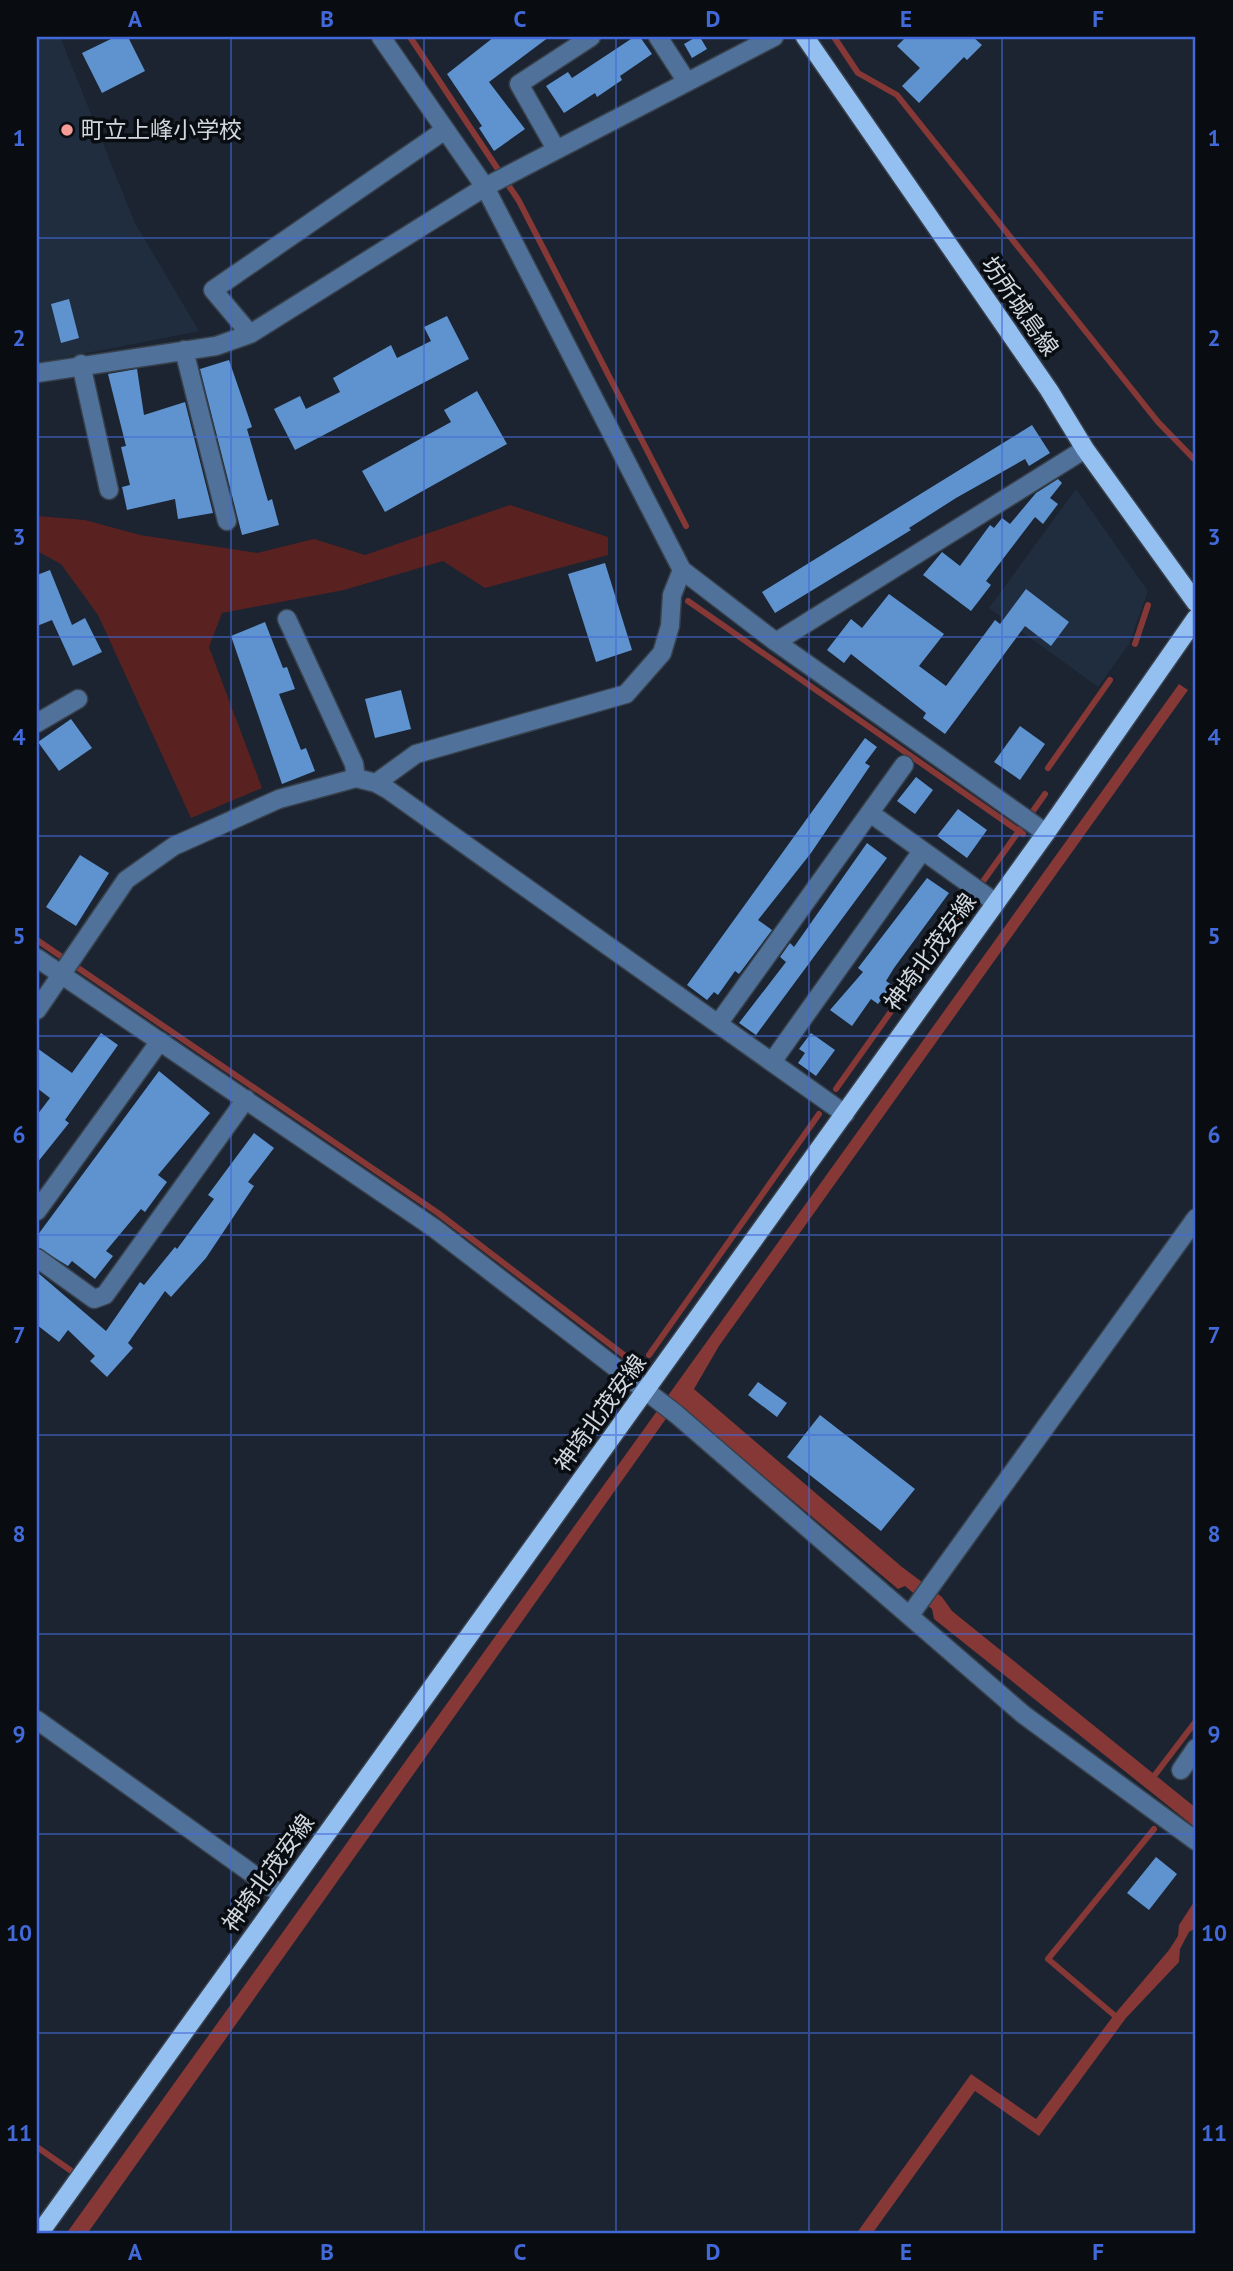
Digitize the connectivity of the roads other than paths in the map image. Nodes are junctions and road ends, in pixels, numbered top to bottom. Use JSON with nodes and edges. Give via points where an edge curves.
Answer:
{"nodes":[{"id":1,"x":381,"y":37,"type":"edge"},
{"id":2,"x":591,"y":37,"type":"edge"},
{"id":3,"x":658,"y":37,"type":"edge"},
{"id":4,"x":774,"y":37,"type":"edge"},
{"id":5,"x":805,"y":37,"type":"edge"},
{"id":6,"x":687,"y":82,"type":"junction"},
{"id":7,"x":445,"y":130,"type":"junction"},
{"id":8,"x":556,"y":149,"type":"junction"},
{"id":9,"x":485,"y":187,"type":"junction"},
{"id":10,"x":250,"y":334,"type":"junction"},
{"id":11,"x":184,"y":350,"type":"junction"},
{"id":12,"x":81,"y":364,"type":"junction"},
{"id":13,"x":37,"y":373,"type":"edge"},
{"id":14,"x":1085,"y":449,"type":"junction"},
{"id":15,"x":109,"y":490,"type":"dead end"},
{"id":16,"x":227,"y":521,"type":"dead end"},
{"id":17,"x":681,"y":570,"type":"junction"},
{"id":18,"x":1196,"y":603,"type":"edge"},
{"id":19,"x":1196,"y":618,"type":"edge"},
{"id":20,"x":287,"y":619,"type":"dead end"},
{"id":21,"x":776,"y":642,"type":"junction"},
{"id":22,"x":78,"y":699,"type":"dead end"},
{"id":23,"x":37,"y":723,"type":"edge"},
{"id":24,"x":904,"y":765,"type":"dead end"},
{"id":25,"x":356,"y":778,"type":"junction"},
{"id":26,"x":376,"y":783,"type":"junction"},
{"id":27,"x":870,"y":813,"type":"junction"},
{"id":28,"x":1046,"y":833,"type":"junction"},
{"id":29,"x":922,"y":850,"type":"junction"},
{"id":30,"x":996,"y":902,"type":"junction"},
{"id":31,"x":37,"y":958,"type":"edge"},
{"id":32,"x":62,"y":975,"type":"junction"},
{"id":33,"x":37,"y":1010,"type":"edge"},
{"id":34,"x":718,"y":1024,"type":"junction"},
{"id":35,"x":160,"y":1041,"type":"junction"},
{"id":36,"x":772,"y":1062,"type":"junction"},
{"id":37,"x":247,"y":1099,"type":"junction"},
{"id":38,"x":845,"y":1114,"type":"junction"},
{"id":39,"x":37,"y":1211,"type":"edge"},
{"id":40,"x":1196,"y":1218,"type":"edge"},
{"id":41,"x":37,"y":1258,"type":"edge"},
{"id":42,"x":652,"y":1397,"type":"junction"},
{"id":43,"x":910,"y":1615,"type":"junction"},
{"id":44,"x":37,"y":1720,"type":"edge"},
{"id":45,"x":1196,"y":1748,"type":"edge"},
{"id":46,"x":1181,"y":1770,"type":"dead end"},
{"id":47,"x":1196,"y":1841,"type":"edge"},
{"id":48,"x":282,"y":1895,"type":"junction"},
{"id":49,"x":40,"y":2234,"type":"edge"}],
"edges":[{"from":1,"to":7,"type":"street"},
{"from":2,"to":8,"type":"street","via":[[519,84]]},
{"from":3,"to":6,"type":"street"},
{"from":4,"to":6,"type":"street"},
{"from":5,"to":14,"type":"main road","name":"坊所城島線"},
{"from":6,"to":8,"type":"street"},
{"from":7,"to":9,"type":"street"},
{"from":7,"to":10,"type":"street","via":[[213,290]]},
{"from":8,"to":9,"type":"street"},
{"from":9,"to":10,"type":"street"},
{"from":9,"to":17,"type":"street"},
{"from":10,"to":11,"type":"street","via":[[216,346]]},
{"from":11,"to":12,"type":"street"},
{"from":11,"to":16,"type":"street"},
{"from":12,"to":13,"type":"street"},
{"from":12,"to":15,"type":"street"},
{"from":14,"to":18,"type":"main road","name":"坊所城島線"},
{"from":14,"to":21,"type":"street"},
{"from":17,"to":21,"type":"street"},
{"from":17,"to":26,"type":"street","via":[[662,653],[626,694],[416,754]]},
{"from":19,"to":28,"type":"main road","name":"神埼北茂安線"},
{"from":20,"to":25,"type":"street","via":[[354,764]]},
{"from":21,"to":28,"type":"street"},
{"from":22,"to":23,"type":"street"},
{"from":24,"to":27,"type":"street"},
{"from":25,"to":26,"type":"street"},
{"from":25,"to":32,"type":"street","via":[[279,799],[174,846],[126,880]]},
{"from":26,"to":34,"type":"street"},
{"from":27,"to":29,"type":"street"},
{"from":27,"to":34,"type":"street"},
{"from":28,"to":30,"type":"main road","name":"神埼北茂安線"},
{"from":29,"to":30,"type":"street"},
{"from":29,"to":36,"type":"street"},
{"from":30,"to":38,"type":"main road","name":"神埼北茂安線"},
{"from":31,"to":32,"type":"street"},
{"from":32,"to":33,"type":"street"},
{"from":32,"to":35,"type":"street"},
{"from":34,"to":36,"type":"street"},
{"from":35,"to":37,"type":"street"},
{"from":35,"to":39,"type":"street"},
{"from":36,"to":38,"type":"street"},
{"from":37,"to":41,"type":"street","via":[[105,1295],[94,1299]]},
{"from":37,"to":42,"type":"street","via":[[434,1228]]},
{"from":38,"to":42,"type":"main road","name":"神埼北茂安線"},
{"from":40,"to":43,"type":"street"},
{"from":42,"to":43,"type":"street"},
{"from":42,"to":48,"type":"main road","name":"神埼北茂安線"},
{"from":43,"to":47,"type":"street","via":[[1024,1715]]},
{"from":44,"to":48,"type":"street"},
{"from":45,"to":46,"type":"street"},
{"from":48,"to":49,"type":"main road","name":"神埼北茂安線"}]}
